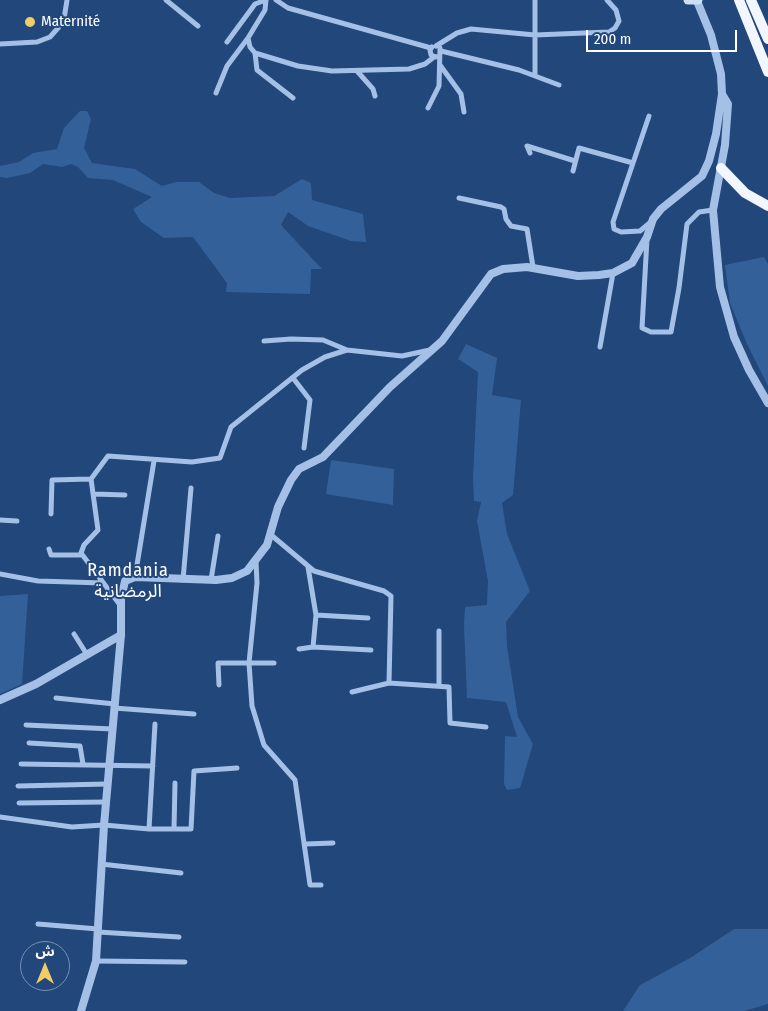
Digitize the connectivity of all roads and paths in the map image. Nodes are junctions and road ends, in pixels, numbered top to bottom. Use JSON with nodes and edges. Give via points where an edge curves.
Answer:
{"nodes":[{"id":1,"x":67,"y":0,"type":"edge"},
{"id":2,"x":166,"y":0,"type":"edge"},
{"id":3,"x":266,"y":0,"type":"edge"},
{"id":4,"x":276,"y":0,"type":"edge"},
{"id":5,"x":535,"y":0,"type":"edge"},
{"id":6,"x":607,"y":0,"type":"edge"},
{"id":7,"x":688,"y":0,"type":"edge"},
{"id":8,"x":697,"y":0,"type":"edge"},
{"id":9,"x":739,"y":0,"type":"edge"},
{"id":10,"x":751,"y":0,"type":"edge"},
{"id":11,"x":198,"y":26,"type":"dead end"},
{"id":12,"x":535,"y":35,"type":"junction"},
{"id":13,"x":248,"y":38,"type":"junction"},
{"id":14,"x":768,"y":39,"type":"edge"},
{"id":15,"x":228,"y":42,"type":"dead end"},
{"id":16,"x":0,"y":44,"type":"edge"},
{"id":17,"x":434,"y":47,"type":"junction"},
{"id":18,"x":255,"y":53,"type":"junction"},
{"id":19,"x":438,"y":55,"type":"junction"},
{"id":20,"x":440,"y":65,"type":"junction"},
{"id":21,"x":358,"y":71,"type":"junction"},
{"id":22,"x":768,"y":72,"type":"edge"},
{"id":23,"x":536,"y":75,"type":"junction"},
{"id":24,"x":559,"y":85,"type":"dead end"},
{"id":25,"x":216,"y":93,"type":"dead end"},
{"id":26,"x":722,"y":94,"type":"junction"},
{"id":27,"x":375,"y":96,"type":"dead end"},
{"id":28,"x":293,"y":98,"type":"dead end"},
{"id":29,"x":428,"y":108,"type":"dead end"},
{"id":30,"x":464,"y":112,"type":"dead end"},
{"id":31,"x":650,"y":116,"type":"dead end"},
{"id":32,"x":530,"y":154,"type":"dead end"},
{"id":33,"x":575,"y":161,"type":"junction"},
{"id":34,"x":633,"y":163,"type":"junction"},
{"id":35,"x":721,"y":168,"type":"junction"},
{"id":36,"x":572,"y":171,"type":"dead end"},
{"id":37,"x":459,"y":198,"type":"dead end"},
{"id":38,"x":768,"y":206,"type":"edge"},
{"id":39,"x":713,"y":210,"type":"junction"},
{"id":40,"x":653,"y":219,"type":"junction"},
{"id":41,"x":648,"y":237,"type":"junction"},
{"id":42,"x":533,"y":267,"type":"junction"},
{"id":43,"x":613,"y":273,"type":"junction"},
{"id":44,"x":264,"y":341,"type":"dead end"},
{"id":45,"x":600,"y":347,"type":"dead end"},
{"id":46,"x":433,"y":349,"type":"junction"},
{"id":47,"x":347,"y":350,"type":"junction"},
{"id":48,"x":292,"y":378,"type":"junction"},
{"id":49,"x":768,"y":403,"type":"edge"},
{"id":50,"x":304,"y":448,"type":"dead end"},
{"id":51,"x":154,"y":461,"type":"junction"},
{"id":52,"x":91,"y":479,"type":"junction"},
{"id":53,"x":191,"y":488,"type":"dead end"},
{"id":54,"x":94,"y":494,"type":"junction"},
{"id":55,"x":125,"y":495,"type":"dead end"},
{"id":56,"x":51,"y":514,"type":"dead end"},
{"id":57,"x":0,"y":520,"type":"edge"},
{"id":58,"x":17,"y":520,"type":"dead end"},
{"id":59,"x":270,"y":534,"type":"junction"},
{"id":60,"x":218,"y":536,"type":"dead end"},
{"id":61,"x":49,"y":549,"type":"dead end"},
{"id":62,"x":82,"y":555,"type":"junction"},
{"id":63,"x":256,"y":561,"type":"junction"},
{"id":64,"x":308,"y":567,"type":"junction"},
{"id":65,"x":0,"y":576,"type":"edge"},
{"id":66,"x":135,"y":577,"type":"junction"},
{"id":67,"x":183,"y":580,"type":"junction"},
{"id":68,"x":211,"y":580,"type":"junction"},
{"id":69,"x":103,"y":583,"type":"junction"},
{"id":70,"x":121,"y":607,"type":"junction"},
{"id":71,"x":316,"y":615,"type":"junction"},
{"id":72,"x":368,"y":618,"type":"dead end"},
{"id":73,"x":439,"y":631,"type":"dead end"},
{"id":74,"x":74,"y":634,"type":"dead end"},
{"id":75,"x":121,"y":635,"type":"junction"},
{"id":76,"x":312,"y":647,"type":"junction"},
{"id":77,"x":299,"y":649,"type":"dead end"},
{"id":78,"x":371,"y":650,"type":"dead end"},
{"id":79,"x":86,"y":653,"type":"junction"},
{"id":80,"x":249,"y":663,"type":"junction"},
{"id":81,"x":274,"y":663,"type":"dead end"},
{"id":82,"x":389,"y":682,"type":"junction"},
{"id":83,"x":219,"y":685,"type":"dead end"},
{"id":84,"x":439,"y":686,"type":"junction"},
{"id":85,"x":352,"y":692,"type":"dead end"},
{"id":86,"x":56,"y":698,"type":"dead end"},
{"id":87,"x":0,"y":700,"type":"edge"},
{"id":88,"x":114,"y":706,"type":"junction"},
{"id":89,"x":194,"y":714,"type":"dead end"},
{"id":90,"x":155,"y":724,"type":"dead end"},
{"id":91,"x":26,"y":725,"type":"dead end"},
{"id":92,"x":486,"y":727,"type":"dead end"},
{"id":93,"x":112,"y":729,"type":"junction"},
{"id":94,"x":29,"y":743,"type":"dead end"},
{"id":95,"x":21,"y":764,"type":"dead end"},
{"id":96,"x":83,"y":764,"type":"junction"},
{"id":97,"x":109,"y":766,"type":"junction"},
{"id":98,"x":153,"y":766,"type":"junction"},
{"id":99,"x":237,"y":768,"type":"dead end"},
{"id":100,"x":175,"y":783,"type":"dead end"},
{"id":101,"x":107,"y":784,"type":"junction"},
{"id":102,"x":18,"y":786,"type":"dead end"},
{"id":103,"x":106,"y":802,"type":"junction"},
{"id":104,"x":19,"y":803,"type":"dead end"},
{"id":105,"x":0,"y":817,"type":"edge"},
{"id":106,"x":104,"y":825,"type":"junction"},
{"id":107,"x":149,"y":829,"type":"junction"},
{"id":108,"x":174,"y":829,"type":"junction"},
{"id":109,"x":333,"y":843,"type":"dead end"},
{"id":110,"x":306,"y":844,"type":"junction"},
{"id":111,"x":101,"y":864,"type":"junction"},
{"id":112,"x":181,"y":873,"type":"dead end"},
{"id":113,"x":321,"y":885,"type":"dead end"},
{"id":114,"x":38,"y":924,"type":"dead end"},
{"id":115,"x":98,"y":931,"type":"junction"},
{"id":116,"x":180,"y":937,"type":"dead end"},
{"id":117,"x":96,"y":961,"type":"junction"},
{"id":118,"x":185,"y":962,"type":"dead end"},
{"id":119,"x":81,"y":1011,"type":"edge"}],
"edges":[{"from":1,"to":16,"type":"street","via":[[64,19],[50,37],[38,42]]},
{"from":2,"to":11,"type":"street"},
{"from":3,"to":13,"type":"street","via":[[265,10]]},
{"from":3,"to":15,"type":"street","via":[[255,4]]},
{"from":4,"to":17,"type":"street","via":[[288,8]]},
{"from":5,"to":12,"type":"street"},
{"from":6,"to":12,"type":"street","via":[[616,10],[619,21],[608,32]]},
{"from":7,"to":8,"type":"main road"},
{"from":8,"to":26,"type":"street","via":[[716,54]]},
{"from":9,"to":22,"type":"highway"},
{"from":10,"to":14,"type":"highway"},
{"from":12,"to":17,"type":"street","via":[[471,29]]},
{"from":12,"to":23,"type":"street"},
{"from":13,"to":18,"type":"street"},
{"from":13,"to":25,"type":"street","via":[[227,66]]},
{"from":17,"to":19,"type":"street"},
{"from":17,"to":19,"type":"street","via":[[430,53]]},
{"from":18,"to":21,"type":"street","via":[[315,70]]},
{"from":18,"to":28,"type":"street","via":[[257,70]]},
{"from":19,"to":20,"type":"street"},
{"from":19,"to":21,"type":"street","via":[[409,69]]},
{"from":19,"to":23,"type":"street"},
{"from":20,"to":29,"type":"street","via":[[439,86]]},
{"from":20,"to":30,"type":"street","via":[[461,94]]},
{"from":21,"to":27,"type":"street"},
{"from":23,"to":24,"type":"street"},
{"from":26,"to":35,"type":"street","via":[[728,104]]},
{"from":26,"to":40,"type":"street","via":[[716,134],[702,176]]},
{"from":31,"to":34,"type":"street"},
{"from":32,"to":33,"type":"street","via":[[527,146]]},
{"from":33,"to":34,"type":"street","via":[[579,148]]},
{"from":33,"to":36,"type":"street"},
{"from":34,"to":40,"type":"street","via":[[613,222],[614,228],[621,232],[640,231]]},
{"from":35,"to":38,"type":"highway","via":[[745,194]]},
{"from":35,"to":39,"type":"street"},
{"from":37,"to":42,"type":"street","via":[[501,207],[511,226],[527,229]]},
{"from":39,"to":41,"type":"street","via":[[699,212],[687,224],[671,332],[651,332],[642,328]]},
{"from":39,"to":49,"type":"street","via":[[716,263],[734,337]]},
{"from":40,"to":41,"type":"street"},
{"from":41,"to":43,"type":"street","via":[[632,263]]},
{"from":42,"to":43,"type":"street","via":[[578,276]]},
{"from":42,"to":46,"type":"street","via":[[504,269],[491,274]]},
{"from":43,"to":45,"type":"street"},
{"from":44,"to":47,"type":"street","via":[[323,340]]},
{"from":46,"to":47,"type":"street","via":[[402,356]]},
{"from":46,"to":59,"type":"street","via":[[390,387],[323,456],[299,469],[278,507]]},
{"from":47,"to":48,"type":"street","via":[[325,357]]},
{"from":48,"to":50,"type":"street","via":[[310,400]]},
{"from":48,"to":51,"type":"street","via":[[231,427],[220,458],[192,462]]},
{"from":51,"to":52,"type":"street","via":[[108,456]]},
{"from":51,"to":66,"type":"street"},
{"from":52,"to":54,"type":"street"},
{"from":52,"to":56,"type":"street","via":[[52,480]]},
{"from":53,"to":67,"type":"street"},
{"from":54,"to":55,"type":"street"},
{"from":54,"to":62,"type":"street","via":[[98,530],[81,548]]},
{"from":57,"to":58,"type":"street"},
{"from":59,"to":63,"type":"street"},
{"from":59,"to":64,"type":"street"},
{"from":60,"to":68,"type":"street"},
{"from":61,"to":62,"type":"street","via":[[51,555]]},
{"from":62,"to":69,"type":"street"},
{"from":63,"to":68,"type":"street","via":[[232,578]]},
{"from":63,"to":80,"type":"street","via":[[257,583]]},
{"from":64,"to":71,"type":"street"},
{"from":64,"to":82,"type":"street","via":[[391,596]]},
{"from":65,"to":69,"type":"street"},
{"from":66,"to":67,"type":"street"},
{"from":66,"to":70,"type":"street","via":[[125,581]]},
{"from":67,"to":68,"type":"street"},
{"from":69,"to":70,"type":"street"},
{"from":70,"to":75,"type":"street"},
{"from":71,"to":72,"type":"street"},
{"from":71,"to":76,"type":"street"},
{"from":73,"to":84,"type":"street"},
{"from":74,"to":79,"type":"street"},
{"from":75,"to":79,"type":"street"},
{"from":75,"to":88,"type":"street"},
{"from":76,"to":77,"type":"street"},
{"from":76,"to":78,"type":"street"},
{"from":79,"to":87,"type":"street","via":[[36,684]]},
{"from":80,"to":81,"type":"street"},
{"from":80,"to":83,"type":"street","via":[[218,664]]},
{"from":80,"to":110,"type":"street","via":[[257,727],[264,745],[295,780]]},
{"from":82,"to":84,"type":"street"},
{"from":82,"to":85,"type":"street"},
{"from":84,"to":92,"type":"street","via":[[449,687],[450,723]]},
{"from":86,"to":88,"type":"street"},
{"from":88,"to":89,"type":"street"},
{"from":88,"to":93,"type":"street"},
{"from":90,"to":98,"type":"street"},
{"from":91,"to":93,"type":"street"},
{"from":93,"to":97,"type":"street"},
{"from":94,"to":96,"type":"street","via":[[80,746]]},
{"from":95,"to":96,"type":"street"},
{"from":96,"to":97,"type":"street"},
{"from":97,"to":98,"type":"street"},
{"from":97,"to":101,"type":"street"},
{"from":98,"to":107,"type":"street"},
{"from":99,"to":108,"type":"street","via":[[194,771],[192,827]]},
{"from":100,"to":108,"type":"street"},
{"from":101,"to":102,"type":"street"},
{"from":101,"to":103,"type":"street"},
{"from":103,"to":104,"type":"street"},
{"from":103,"to":106,"type":"street"},
{"from":105,"to":106,"type":"street","via":[[72,827]]},
{"from":106,"to":107,"type":"street"},
{"from":106,"to":111,"type":"street"},
{"from":107,"to":108,"type":"street"},
{"from":109,"to":110,"type":"street"},
{"from":110,"to":113,"type":"street","via":[[310,885]]},
{"from":111,"to":112,"type":"street"},
{"from":111,"to":115,"type":"street"},
{"from":114,"to":115,"type":"street"},
{"from":115,"to":116,"type":"street"},
{"from":115,"to":117,"type":"street"},
{"from":117,"to":118,"type":"street"},
{"from":117,"to":119,"type":"street"}]}
